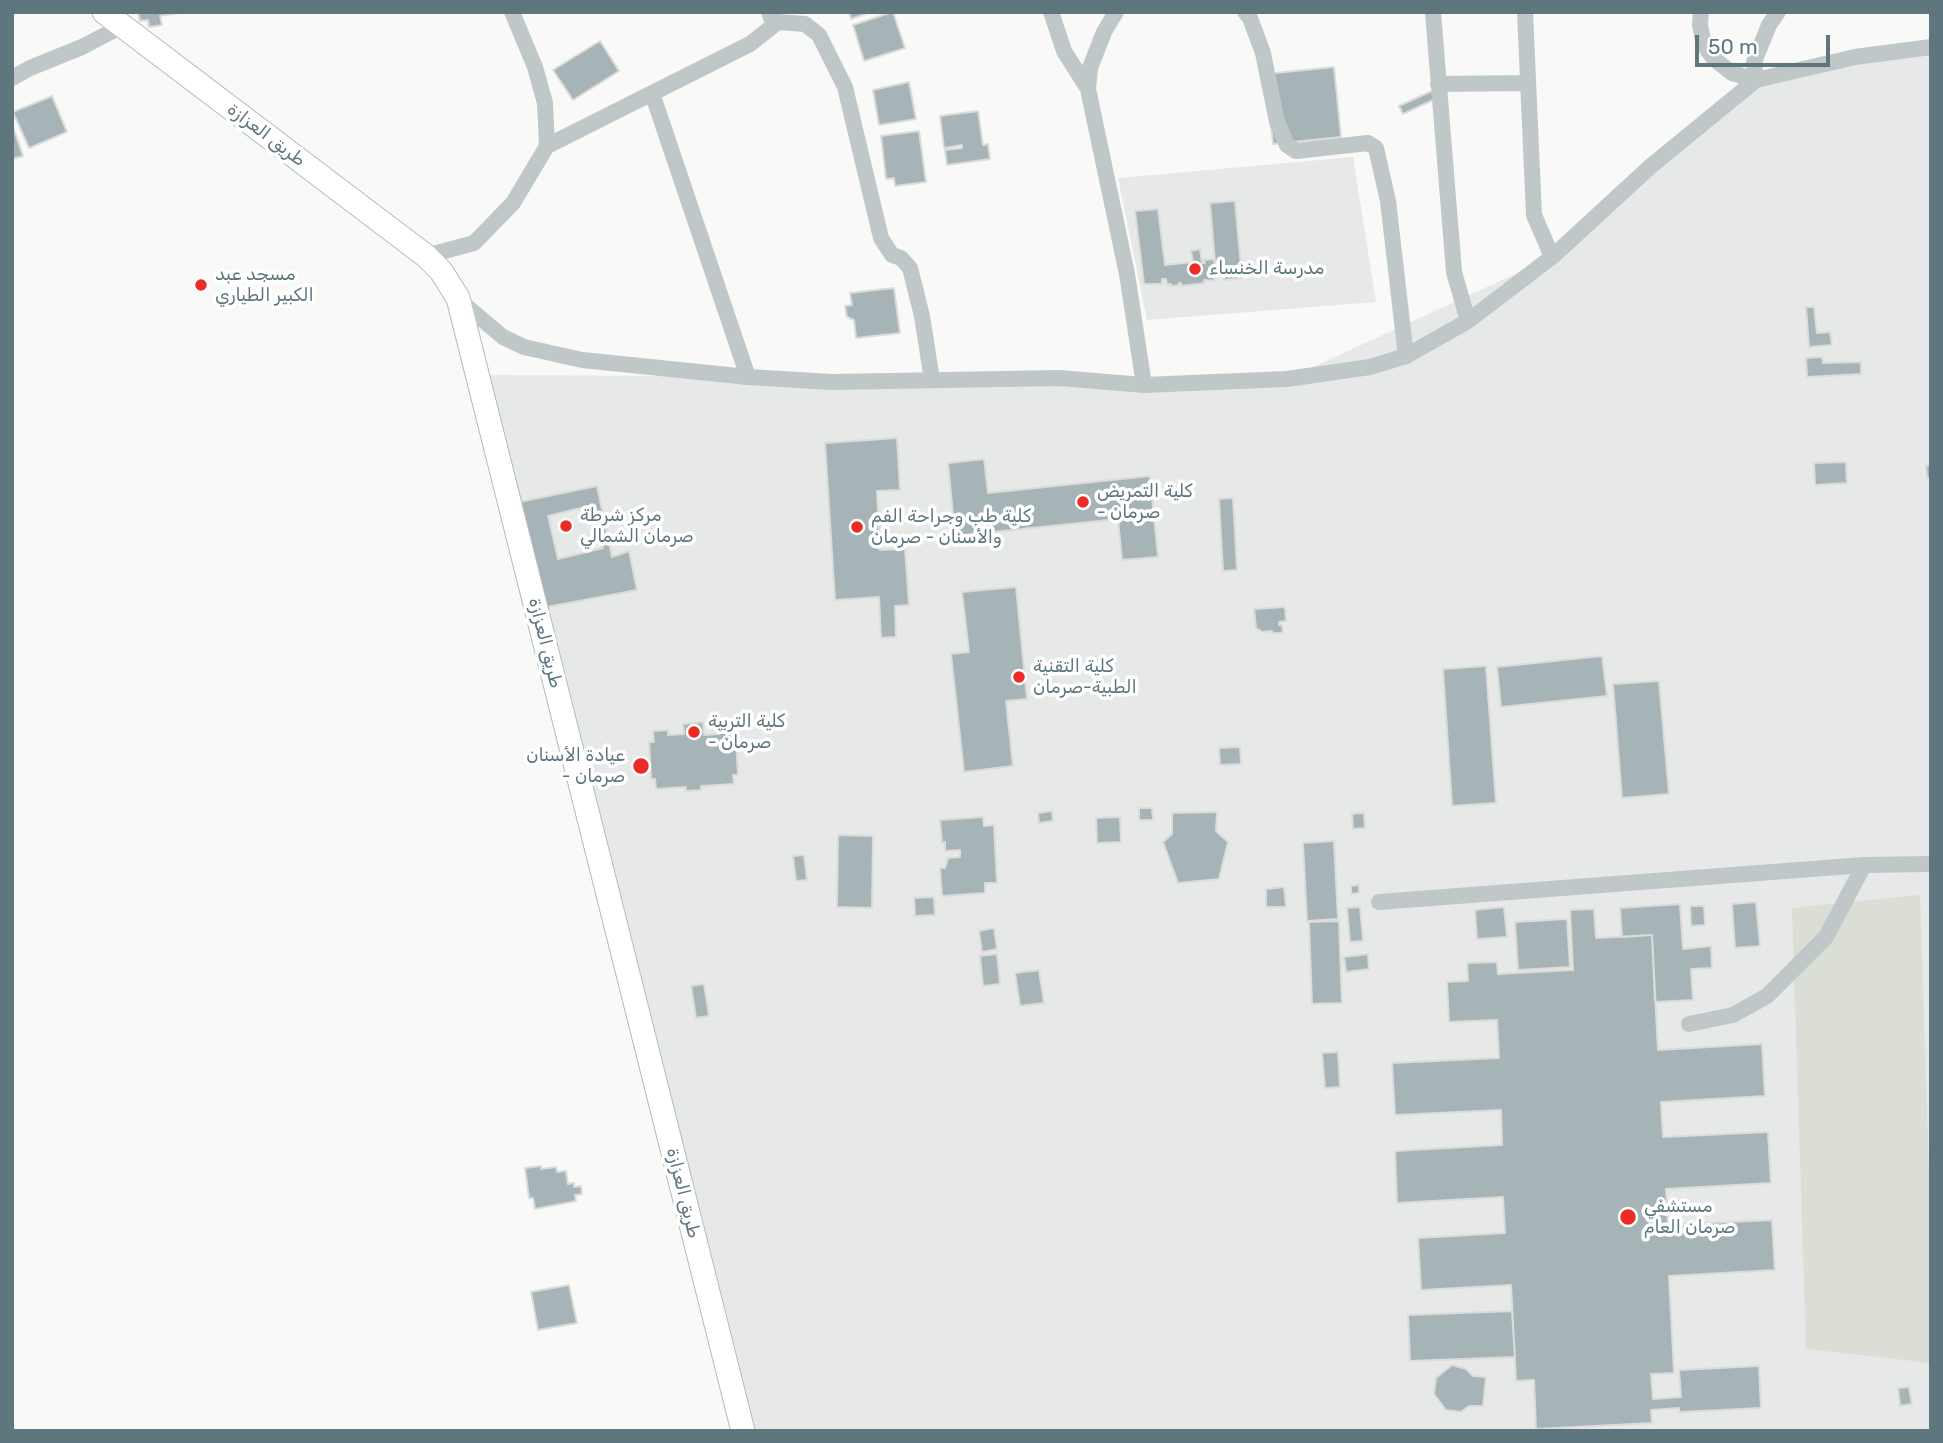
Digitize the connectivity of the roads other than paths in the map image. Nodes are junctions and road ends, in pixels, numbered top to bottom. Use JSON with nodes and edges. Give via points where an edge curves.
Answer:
{"nodes":[{"id":1,"x":512,"y":12,"type":"edge"},
{"id":2,"x":1051,"y":12,"type":"edge"},
{"id":3,"x":1116,"y":12,"type":"edge"},
{"id":4,"x":1245,"y":12,"type":"edge"},
{"id":5,"x":1433,"y":12,"type":"edge"},
{"id":6,"x":1525,"y":12,"type":"edge"},
{"id":7,"x":1701,"y":12,"type":"edge"},
{"id":8,"x":1778,"y":12,"type":"edge"},
{"id":9,"x":774,"y":17,"type":"edge"},
{"id":10,"x":113,"y":19,"type":"edge"},
{"id":11,"x":1930,"y":47,"type":"edge"},
{"id":12,"x":12,"y":78,"type":"edge"},
{"id":13,"x":1756,"y":80,"type":"junction"},
{"id":14,"x":1527,"y":83,"type":"junction"},
{"id":15,"x":1438,"y":84,"type":"junction"},
{"id":16,"x":1088,"y":89,"type":"junction"},
{"id":17,"x":652,"y":93,"type":"junction"},
{"id":18,"x":547,"y":146,"type":"junction"},
{"id":19,"x":426,"y":256,"type":"junction"},
{"id":20,"x":1552,"y":257,"type":"junction"},
{"id":21,"x":458,"y":298,"type":"junction"},
{"id":22,"x":1468,"y":321,"type":"junction"},
{"id":23,"x":1406,"y":356,"type":"junction"},
{"id":24,"x":748,"y":377,"type":"junction"},
{"id":25,"x":932,"y":380,"type":"junction"},
{"id":26,"x":1144,"y":385,"type":"junction"},
{"id":27,"x":1931,"y":864,"type":"edge"},
{"id":28,"x":1864,"y":865,"type":"junction"},
{"id":29,"x":1379,"y":902,"type":"dead end"},
{"id":30,"x":1689,"y":1024,"type":"dead end"},
{"id":31,"x":743,"y":1431,"type":"edge"}],
"edges":[{"from":1,"to":18,"type":"street","via":[[545,103]]},
{"from":2,"to":16,"type":"street","via":[[1064,51]]},
{"from":3,"to":16,"type":"street","via":[[1090,68]]},
{"from":4,"to":23,"type":"street","via":[[1263,53],[1287,145],[1296,151],[1368,143],[1376,148],[1388,201]]},
{"from":5,"to":15,"type":"street"},
{"from":6,"to":14,"type":"street"},
{"from":7,"to":13,"type":"street","via":[[1704,45],[1714,59],[1732,73]]},
{"from":8,"to":13,"type":"street","via":[[1754,62]]},
{"from":9,"to":17,"type":"street","via":[[750,44]]},
{"from":9,"to":25,"type":"street","via":[[805,24],[819,35],[845,88],[881,238],[892,255],[910,268]]},
{"from":10,"to":12,"type":"street","via":[[82,47]]},
{"from":10,"to":19,"type":"street","name":"طريق العزازة"},
{"from":11,"to":13,"type":"street","via":[[1855,57]]},
{"from":13,"to":20,"type":"street","via":[[1651,166]]},
{"from":14,"to":15,"type":"street"},
{"from":14,"to":20,"type":"street","via":[[1534,215]]},
{"from":15,"to":22,"type":"street","via":[[1454,272]]},
{"from":16,"to":26,"type":"street","via":[[1127,274]]},
{"from":17,"to":18,"type":"street"},
{"from":17,"to":24,"type":"street"},
{"from":18,"to":19,"type":"street","via":[[513,203],[474,243]]},
{"from":19,"to":21,"type":"street","name":"طريق العزازة"},
{"from":20,"to":22,"type":"street"},
{"from":21,"to":24,"type":"street","via":[[503,337],[524,347],[582,360]]},
{"from":21,"to":31,"type":"street","name":"طريق العزازة"},
{"from":22,"to":23,"type":"street"},
{"from":23,"to":26,"type":"street","via":[[1370,367],[1287,379]]},
{"from":24,"to":25,"type":"street","via":[[832,382]]},
{"from":25,"to":26,"type":"street","via":[[1059,378]]},
{"from":27,"to":28,"type":"street"},
{"from":28,"to":29,"type":"street"},
{"from":28,"to":30,"type":"street","via":[[1826,937],[1766,996],[1734,1015]]}]}
